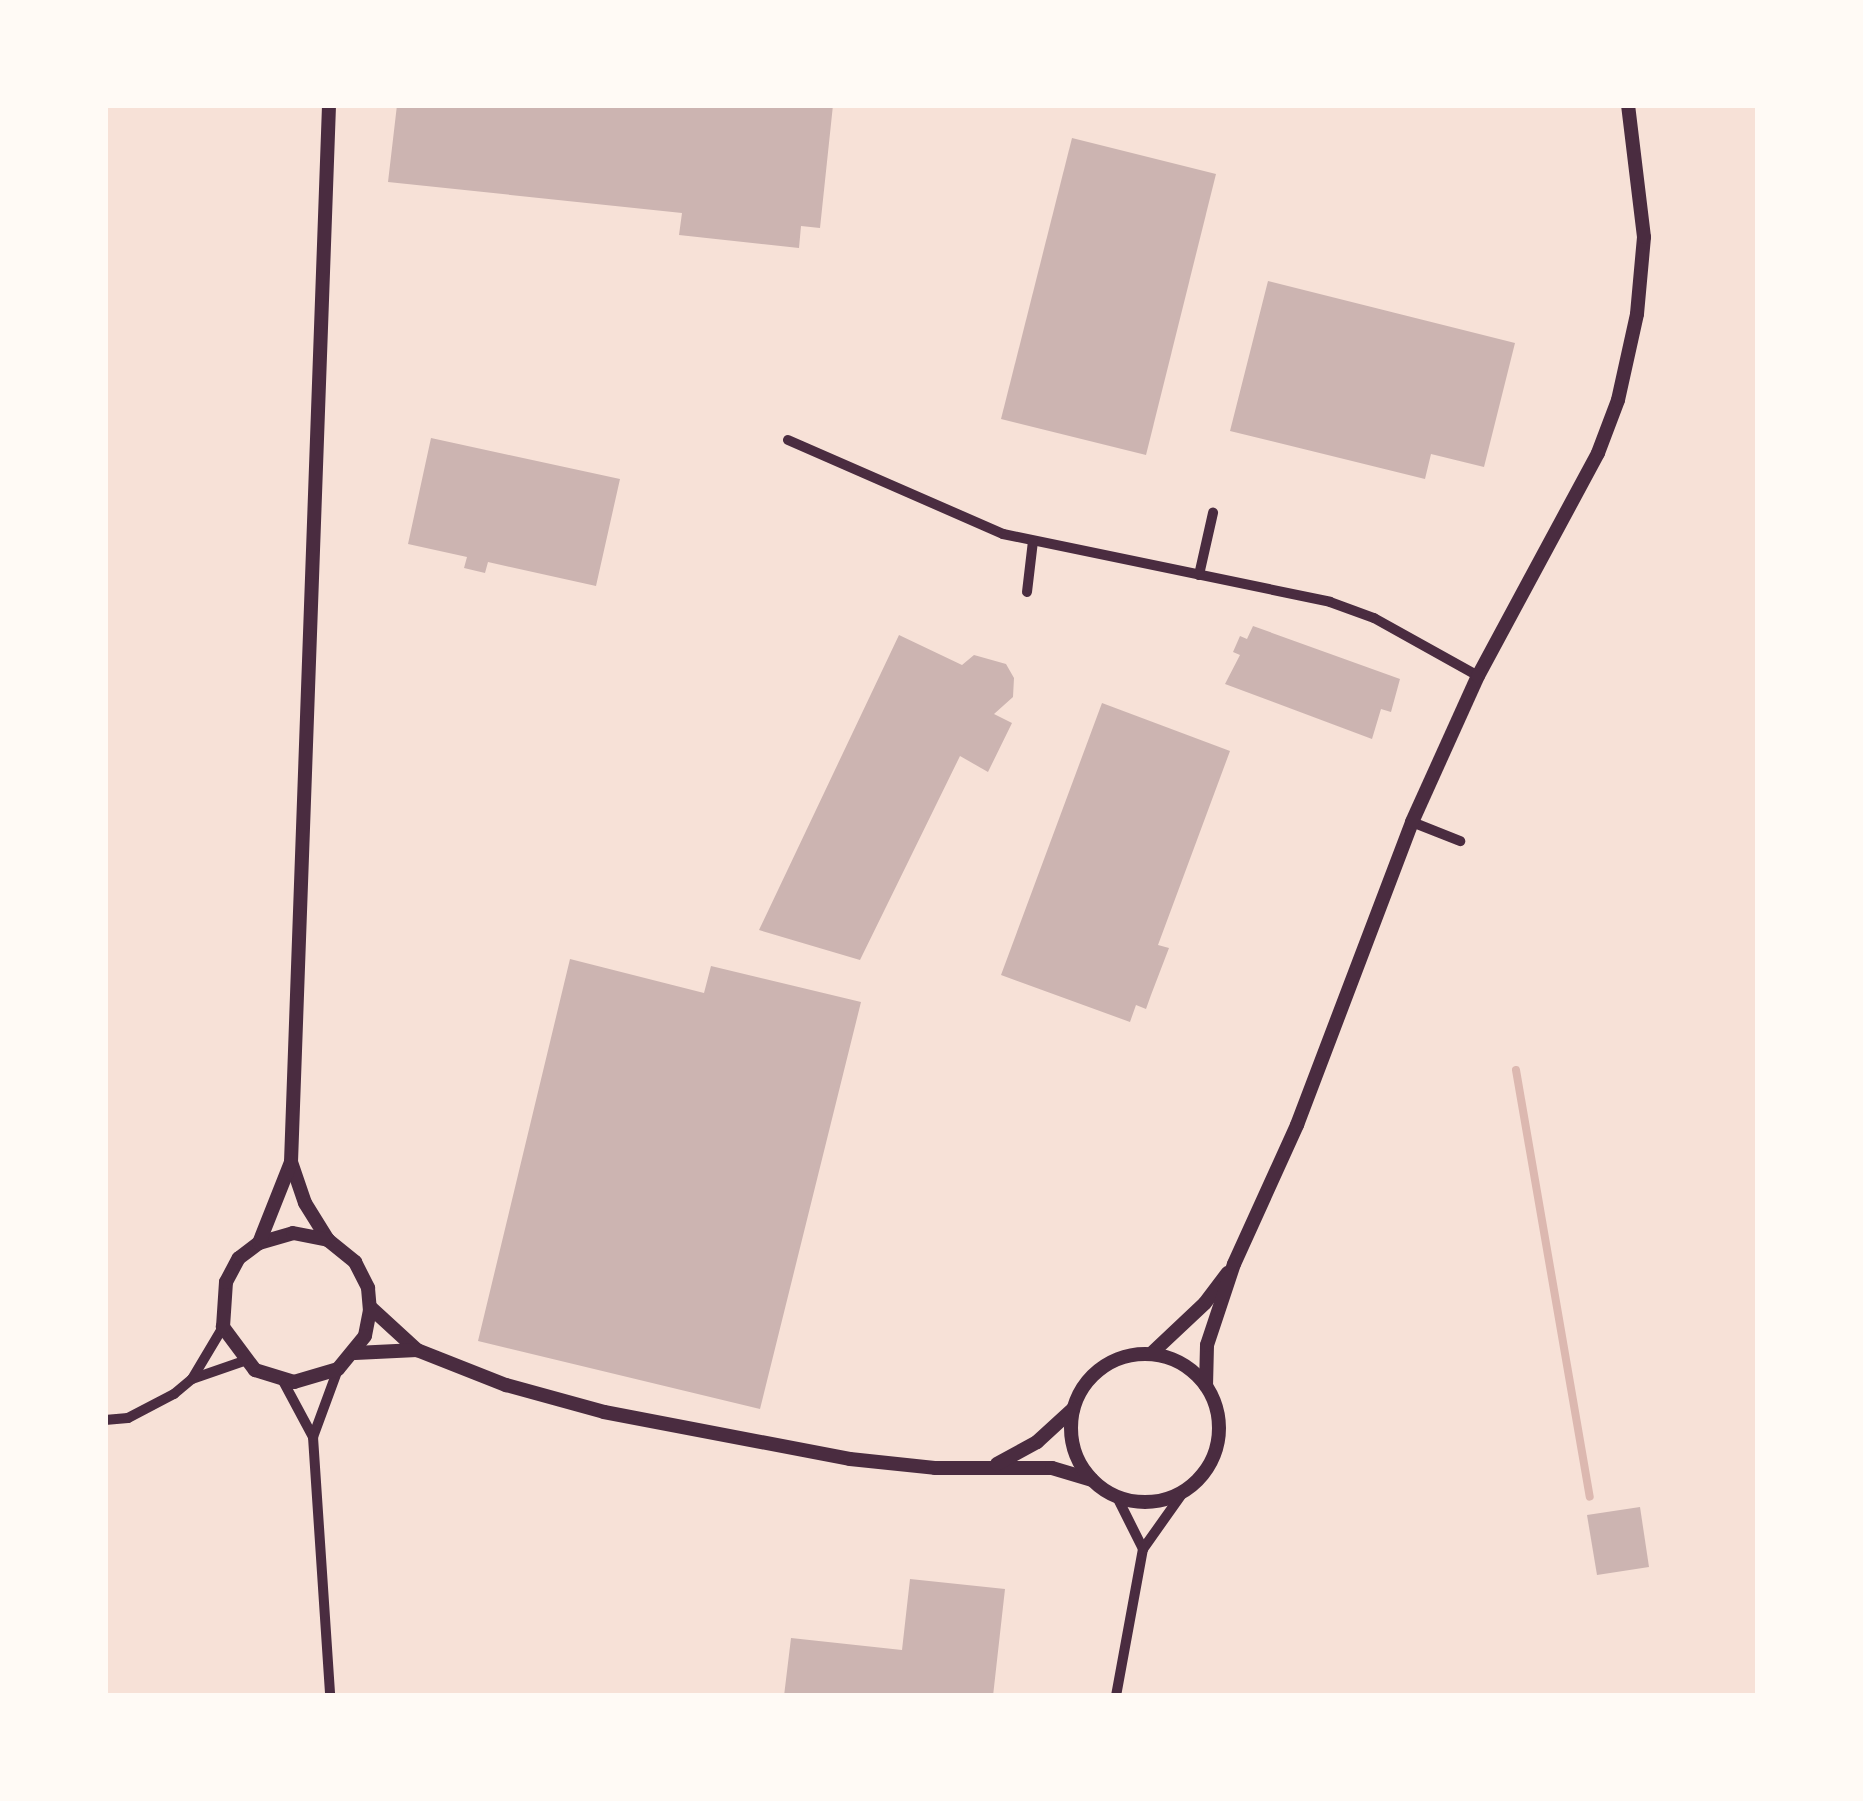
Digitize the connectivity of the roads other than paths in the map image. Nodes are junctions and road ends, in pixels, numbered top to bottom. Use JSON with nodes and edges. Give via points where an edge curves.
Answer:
{"nodes":[{"id":1,"x":329,"y":105,"type":"edge"},
{"id":2,"x":1628,"y":105,"type":"edge"},
{"id":3,"x":788,"y":440,"type":"dead end"},
{"id":4,"x":1213,"y":513,"type":"dead end"},
{"id":5,"x":1034,"y":542,"type":"junction"},
{"id":6,"x":1199,"y":575,"type":"junction"},
{"id":7,"x":1027,"y":592,"type":"dead end"},
{"id":8,"x":1478,"y":676,"type":"junction"},
{"id":9,"x":1412,"y":822,"type":"junction"},
{"id":10,"x":1460,"y":841,"type":"dead end"},
{"id":11,"x":291,"y":1162,"type":"junction"},
{"id":12,"x":328,"y":1240,"type":"junction"},
{"id":13,"x":259,"y":1243,"type":"junction"},
{"id":14,"x":1234,"y":1264,"type":"junction"},
{"id":15,"x":370,"y":1307,"type":"junction"},
{"id":16,"x":223,"y":1327,"type":"junction"},
{"id":17,"x":417,"y":1350,"type":"junction"},
{"id":18,"x":1153,"y":1352,"type":"junction"},
{"id":19,"x":355,"y":1353,"type":"junction"},
{"id":20,"x":244,"y":1361,"type":"junction"},
{"id":21,"x":338,"y":1369,"type":"junction"},
{"id":22,"x":192,"y":1379,"type":"junction"},
{"id":23,"x":284,"y":1381,"type":"junction"},
{"id":24,"x":1206,"y":1387,"type":"junction"},
{"id":25,"x":1073,"y":1409,"type":"junction"},
{"id":26,"x":105,"y":1420,"type":"edge"},
{"id":27,"x":313,"y":1437,"type":"junction"},
{"id":28,"x":997,"y":1464,"type":"junction"},
{"id":29,"x":1091,"y":1480,"type":"junction"},
{"id":30,"x":1182,"y":1494,"type":"junction"},
{"id":31,"x":1118,"y":1498,"type":"junction"},
{"id":32,"x":1143,"y":1549,"type":"junction"},
{"id":33,"x":330,"y":1696,"type":"edge"},
{"id":34,"x":1116,"y":1696,"type":"edge"}],
"edges":[{"from":1,"to":11,"type":"street"},
{"from":2,"to":8,"type":"street","via":[[1645,237],[1618,400],[1588,473]]},
{"from":3,"to":5,"type":"street","via":[[966,521]]},
{"from":4,"to":6,"type":"street"},
{"from":5,"to":6,"type":"street"},
{"from":5,"to":7,"type":"street"},
{"from":6,"to":8,"type":"street","via":[[1330,602]]},
{"from":8,"to":9,"type":"street"},
{"from":9,"to":10,"type":"street"},
{"from":9,"to":14,"type":"street","via":[[1297,1125]]},
{"from":11,"to":12,"type":"street"},
{"from":11,"to":13,"type":"street"},
{"from":12,"to":13,"type":"street","via":[[293,1233]]},
{"from":12,"to":15,"type":"street","via":[[355,1262]]},
{"from":13,"to":16,"type":"street","via":[[226,1282]]},
{"from":14,"to":18,"type":"street"},
{"from":14,"to":24,"type":"street","via":[[1207,1346]]},
{"from":15,"to":17,"type":"street"},
{"from":15,"to":19,"type":"street"},
{"from":16,"to":20,"type":"street"},
{"from":16,"to":22,"type":"street"},
{"from":17,"to":19,"type":"street"},
{"from":17,"to":28,"type":"street","via":[[506,1385],[753,1442],[883,1463]]},
{"from":18,"to":24,"type":"street"},
{"from":18,"to":25,"type":"street","via":[[1102,1369]]},
{"from":19,"to":21,"type":"street"},
{"from":20,"to":22,"type":"street"},
{"from":20,"to":23,"type":"street"},
{"from":21,"to":23,"type":"street"},
{"from":21,"to":27,"type":"street"},
{"from":22,"to":26,"type":"street","via":[[128,1418]]},
{"from":23,"to":27,"type":"street"},
{"from":24,"to":30,"type":"street","via":[[1219,1435],[1211,1462]]},
{"from":25,"to":28,"type":"street"},
{"from":25,"to":29,"type":"street","via":[[1076,1456]]},
{"from":27,"to":33,"type":"street"},
{"from":28,"to":29,"type":"street"},
{"from":29,"to":31,"type":"street"},
{"from":30,"to":31,"type":"street"},
{"from":30,"to":32,"type":"street"},
{"from":31,"to":32,"type":"street"},
{"from":32,"to":34,"type":"street"}]}
